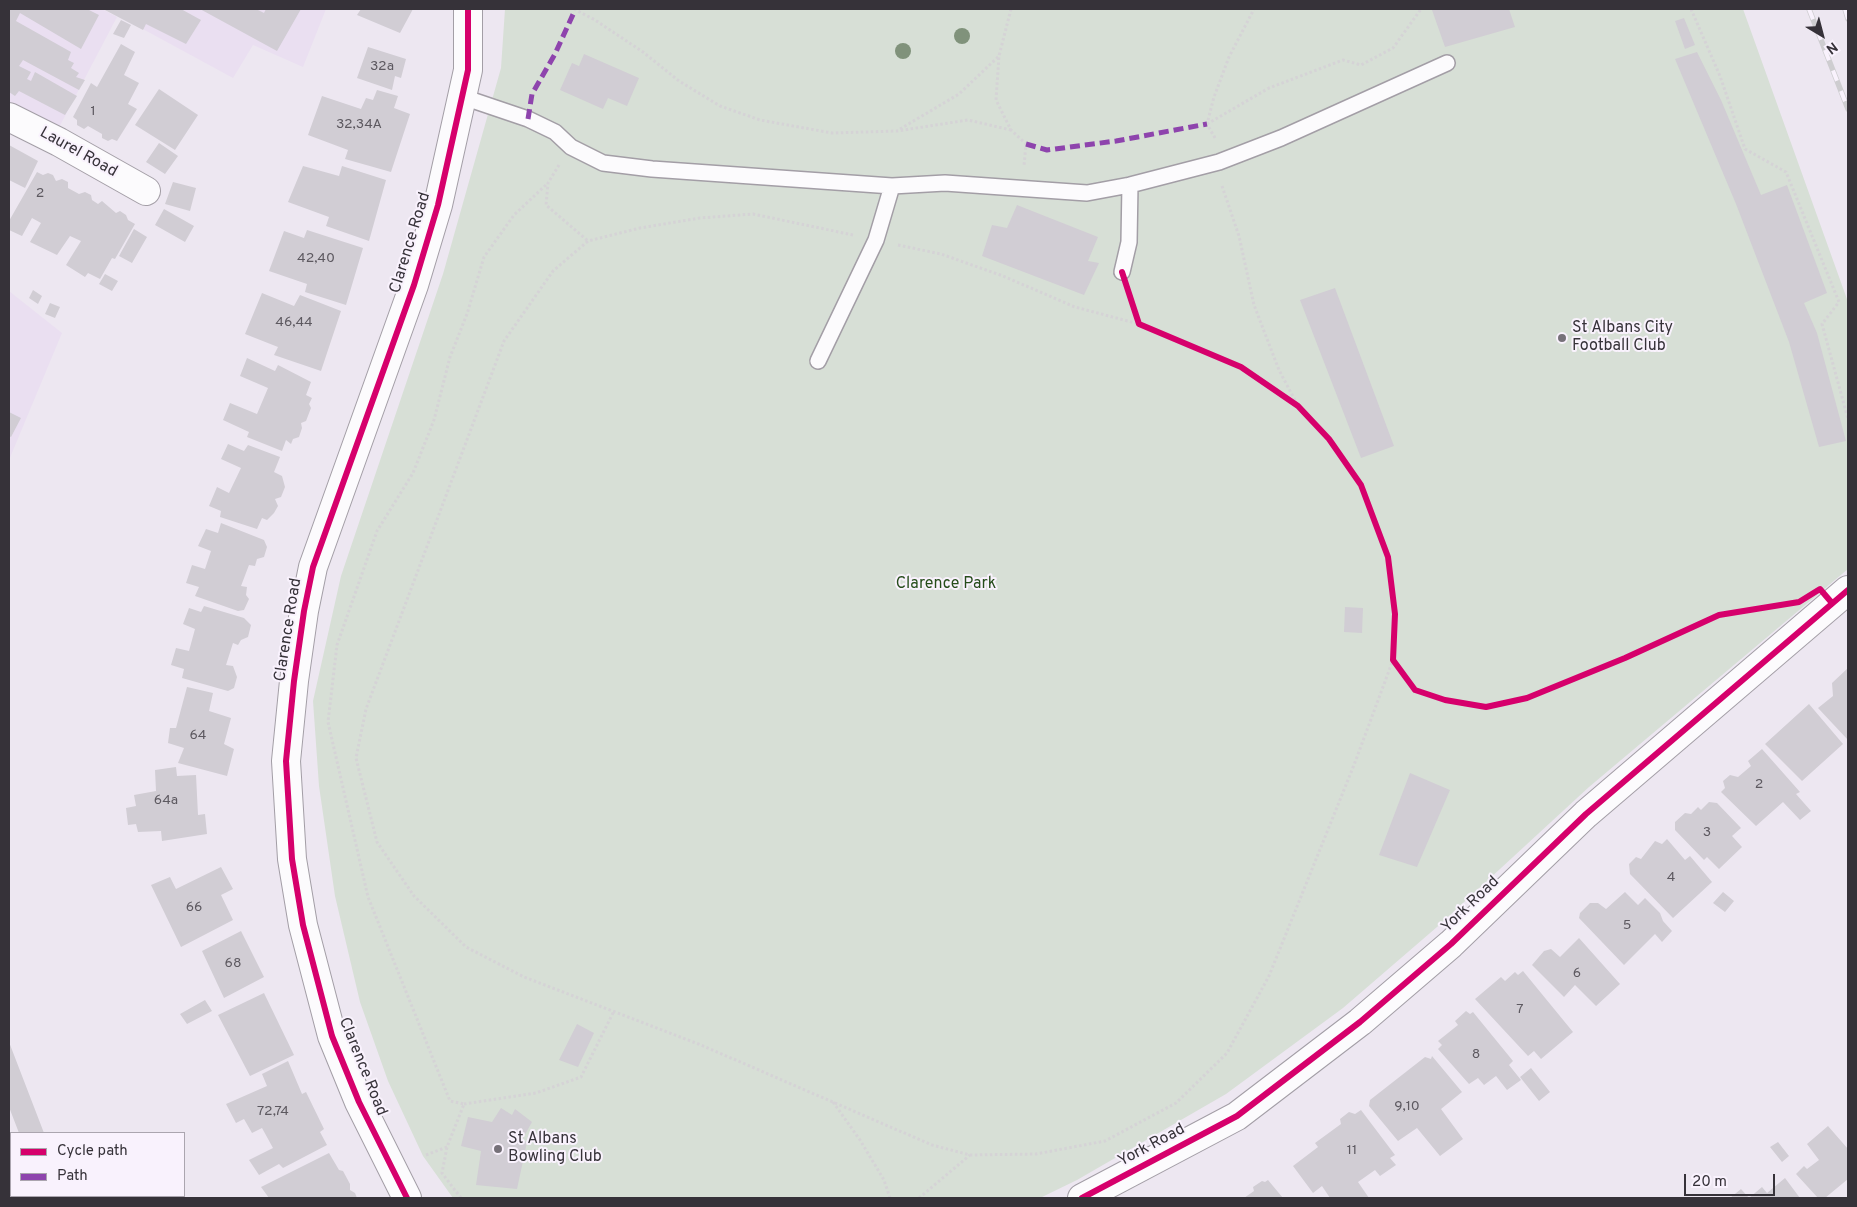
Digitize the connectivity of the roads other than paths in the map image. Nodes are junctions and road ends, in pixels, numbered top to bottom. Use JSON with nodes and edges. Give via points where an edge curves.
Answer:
{"nodes":[{"id":1,"x":468,"y":9,"type":"edge"},
{"id":2,"x":1447,"y":64,"type":"dead end"},
{"id":3,"x":463,"y":97,"type":"junction"},
{"id":4,"x":9,"y":117,"type":"edge"},
{"id":5,"x":1130,"y":185,"type":"junction"},
{"id":6,"x":892,"y":186,"type":"junction"},
{"id":7,"x":146,"y":191,"type":"dead end"},
{"id":8,"x":1122,"y":272,"type":"dead end"},
{"id":9,"x":818,"y":361,"type":"dead end"},
{"id":10,"x":1848,"y":590,"type":"edge"},
{"id":11,"x":407,"y":1198,"type":"edge"},
{"id":12,"x":1082,"y":1198,"type":"edge"}],
"edges":[{"from":1,"to":3,"type":"street","name":"Clarence Road","via":[[468,70]]},
{"from":2,"to":5,"type":"lane","via":[[1219,162]]},
{"from":3,"to":6,"type":"lane","via":[[528,118],[555,132],[571,147],[603,163],[652,170]]},
{"from":3,"to":11,"type":"street","name":"Clarence Road","via":[[438,205],[414,285],[313,567],[298,655],[286,761],[292,859],[303,925],[332,1036],[359,1102]]},
{"from":4,"to":7,"type":"street","name":"Laurel Road"},
{"from":5,"to":6,"type":"lane","via":[[1087,193],[945,183]]},
{"from":5,"to":8,"type":"lane","via":[[1129,242]]},
{"from":6,"to":9,"type":"lane","via":[[876,240]]},
{"from":10,"to":12,"type":"street","name":"York Road","via":[[1586,814],[1451,944],[1360,1022],[1237,1116]]}]}
